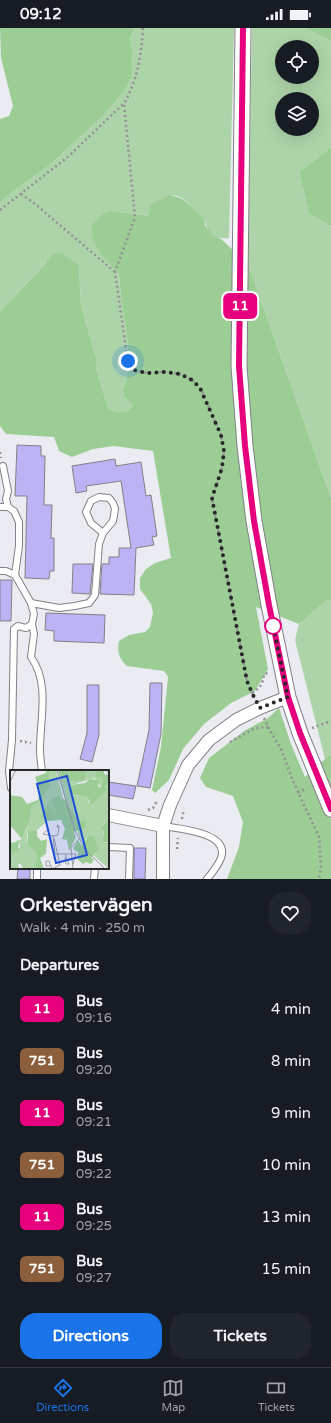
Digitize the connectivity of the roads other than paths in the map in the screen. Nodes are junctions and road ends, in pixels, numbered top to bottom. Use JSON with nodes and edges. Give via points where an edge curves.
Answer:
{"nodes":[{"id":1,"x":243,"y":28,"type":"edge"},
{"id":2,"x":3,"y":466,"type":"dead end"},
{"id":3,"x":0,"y":507,"type":"edge"},
{"id":4,"x":8,"y":507,"type":"junction"},
{"id":5,"x":103,"y":532,"type":"junction"},
{"id":6,"x":0,"y":571,"type":"edge"},
{"id":7,"x":15,"y":575,"type":"junction"},
{"id":8,"x":31,"y":604,"type":"junction"},
{"id":9,"x":32,"y":624,"type":"junction"},
{"id":10,"x":288,"y":697,"type":"junction"},
{"id":11,"x":42,"y":770,"type":"edge"},
{"id":12,"x":10,"y":780,"type":"edge"},
{"id":13,"x":331,"y":809,"type":"edge"},
{"id":14,"x":109,"y":815,"type":"edge"},
{"id":15,"x":163,"y":826,"type":"junction"},
{"id":16,"x":109,"y":847,"type":"edge"},
{"id":17,"x":95,"y":869,"type":"edge"},
{"id":18,"x":94,"y":879,"type":"edge"},
{"id":19,"x":129,"y":879,"type":"edge"},
{"id":20,"x":163,"y":879,"type":"edge"},
{"id":21,"x":207,"y":879,"type":"edge"}],
"edges":[{"from":1,"to":10,"type":"street","via":[[239,366],[254,521]]},
{"from":2,"to":4,"type":"lane"},
{"from":3,"to":4,"type":"lane"},
{"from":4,"to":7,"type":"lane","via":[[19,522]]},
{"from":5,"to":5,"type":"lane","via":[[113,521],[115,509],[109,498],[99,497],[91,501],[86,512],[91,523]]},
{"from":5,"to":8,"type":"lane","via":[[99,544],[95,595],[89,603],[59,608]]},
{"from":6,"to":7,"type":"lane"},
{"from":7,"to":8,"type":"lane"},
{"from":8,"to":9,"type":"lane","via":[[34,614]]},
{"from":9,"to":11,"type":"lane","via":[[34,634],[31,657],[37,665],[42,684]]},
{"from":9,"to":12,"type":"lane","via":[[26,628],[18,626],[14,629]]},
{"from":10,"to":13,"type":"street"},
{"from":10,"to":15,"type":"street","via":[[236,720],[209,740],[188,765]]},
{"from":14,"to":15,"type":"street"},
{"from":15,"to":20,"type":"street"},
{"from":15,"to":21,"type":"lane","via":[[208,835],[216,840],[222,849],[222,857]]},
{"from":16,"to":19,"type":"lane","via":[[130,848]]},
{"from":17,"to":18,"type":"lane"}]}
